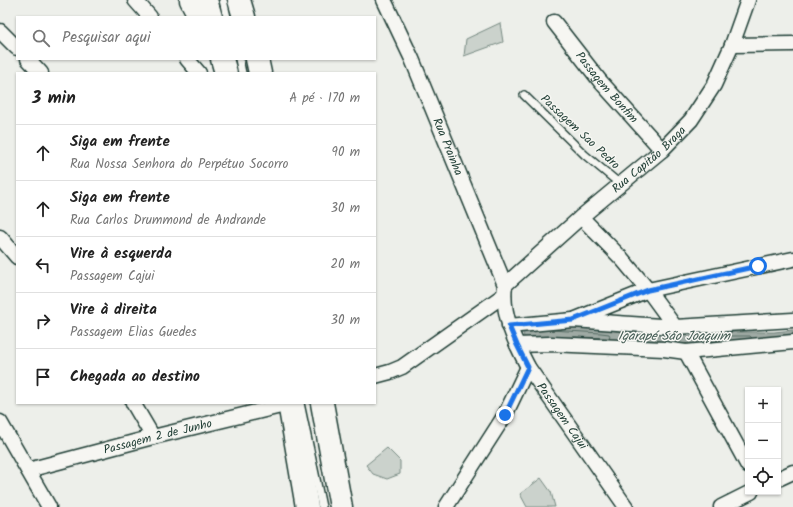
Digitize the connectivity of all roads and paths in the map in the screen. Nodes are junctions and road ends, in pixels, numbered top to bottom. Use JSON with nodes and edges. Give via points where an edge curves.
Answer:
{"nodes":[{"id":1,"x":135,"y":0,"type":"edge"},
{"id":2,"x":191,"y":0,"type":"edge"},
{"id":3,"x":206,"y":0,"type":"edge"},
{"id":4,"x":223,"y":0,"type":"edge"},
{"id":5,"x":239,"y":0,"type":"edge"},
{"id":6,"x":252,"y":0,"type":"edge"},
{"id":7,"x":384,"y":0,"type":"edge"},
{"id":8,"x":748,"y":0,"type":"edge"},
{"id":9,"x":149,"y":16,"type":"edge"},
{"id":10,"x":199,"y":16,"type":"edge"},
{"id":11,"x":211,"y":16,"type":"edge"},
{"id":12,"x":227,"y":16,"type":"edge"},
{"id":13,"x":244,"y":16,"type":"edge"},
{"id":14,"x":254,"y":16,"type":"edge"},
{"id":15,"x":554,"y":22,"type":"dead end"},
{"id":16,"x":0,"y":31,"type":"edge"},
{"id":17,"x":793,"y":44,"type":"edge"},
{"id":18,"x":732,"y":45,"type":"junction"},
{"id":19,"x":16,"y":47,"type":"edge"},
{"id":20,"x":29,"y":60,"type":"edge"},
{"id":21,"x":187,"y":60,"type":"edge"},
{"id":22,"x":222,"y":60,"type":"edge"},
{"id":23,"x":39,"y":72,"type":"edge"},
{"id":24,"x":198,"y":72,"type":"edge"},
{"id":25,"x":226,"y":72,"type":"edge"},
{"id":26,"x":524,"y":95,"type":"dead end"},
{"id":27,"x":662,"y":150,"type":"junction"},
{"id":28,"x":620,"y":184,"type":"junction"},
{"id":29,"x":581,"y":218,"type":"junction"},
{"id":30,"x":0,"y":237,"type":"edge"},
{"id":31,"x":16,"y":256,"type":"edge"},
{"id":32,"x":793,"y":259,"type":"edge"},
{"id":33,"x":504,"y":290,"type":"junction"},
{"id":34,"x":648,"y":290,"type":"junction"},
{"id":35,"x":573,"y":320,"type":"junction"},
{"id":36,"x":793,"y":320,"type":"edge"},
{"id":37,"x":509,"y":326,"type":"junction"},
{"id":38,"x":675,"y":327,"type":"junction"},
{"id":39,"x":793,"y":342,"type":"edge"},
{"id":40,"x":517,"y":345,"type":"junction"},
{"id":41,"x":686,"y":352,"type":"junction"},
{"id":42,"x":528,"y":367,"type":"junction"},
{"id":43,"x":376,"y":376,"type":"edge"},
{"id":44,"x":134,"y":404,"type":"edge"},
{"id":45,"x":285,"y":404,"type":"edge"},
{"id":46,"x":289,"y":404,"type":"edge"},
{"id":47,"x":300,"y":404,"type":"edge"},
{"id":48,"x":322,"y":404,"type":"edge"},
{"id":49,"x":0,"y":422,"type":"edge"},
{"id":50,"x":153,"y":437,"type":"junction"},
{"id":51,"x":745,"y":460,"type":"edge"},
{"id":52,"x":28,"y":470,"type":"junction"},
{"id":53,"x":793,"y":472,"type":"edge"},
{"id":54,"x":781,"y":478,"type":"edge"},
{"id":55,"x":745,"y":495,"type":"edge"},
{"id":56,"x":48,"y":507,"type":"edge"},
{"id":57,"x":307,"y":507,"type":"edge"},
{"id":58,"x":322,"y":507,"type":"edge"},
{"id":59,"x":341,"y":507,"type":"edge"},
{"id":60,"x":446,"y":507,"type":"edge"},
{"id":61,"x":626,"y":507,"type":"edge"},
{"id":62,"x":721,"y":507,"type":"edge"}],
"edges":[{"from":1,"to":9,"type":"street"},
{"from":2,"to":10,"type":"main road"},
{"from":3,"to":11,"type":"main road"},
{"from":4,"to":12,"type":"lane"},
{"from":5,"to":13,"type":"main road"},
{"from":6,"to":14,"type":"main road"},
{"from":7,"to":33,"type":"street","name":"Rua Prainha","via":[[412,59]]},
{"from":8,"to":18,"type":"street","name":"Rua Capitão Braga"},
{"from":15,"to":27,"type":"street","name":"Passagem Bonfim","via":[[600,81]]},
{"from":16,"to":19,"type":"street"},
{"from":17,"to":18,"type":"street"},
{"from":18,"to":27,"type":"street","name":"Rua Capitão Braga","via":[[714,85],[691,120]]},
{"from":20,"to":23,"type":"street"},
{"from":21,"to":24,"type":"street"},
{"from":22,"to":25,"type":"main road"},
{"from":26,"to":28,"type":"lane","name":"Passagem Sao Pedro","via":[[585,155]]},
{"from":27,"to":28,"type":"street","name":"Rua Capitão Braga"},
{"from":28,"to":29,"type":"street","name":"Rua Capitão Braga"},
{"from":29,"to":33,"type":"street","name":"Rua Capitão Braga"},
{"from":29,"to":34,"type":"street","via":[[623,260]]},
{"from":30,"to":31,"type":"street"},
{"from":32,"to":34,"type":"street"},
{"from":33,"to":37,"type":"street","name":"Passagem Cajui"},
{"from":33,"to":43,"type":"street","name":"Rua Capitão Braga","via":[[402,367]]},
{"from":34,"to":35,"type":"street"},
{"from":34,"to":38,"type":"street"},
{"from":35,"to":37,"type":"street"},
{"from":35,"to":38,"type":"street"},
{"from":36,"to":38,"type":"street"},
{"from":37,"to":40,"type":"street","name":"Passagem Cajui"},
{"from":39,"to":41,"type":"street"},
{"from":40,"to":41,"type":"street","via":[[550,344]]},
{"from":40,"to":42,"type":"street","name":"Passagem Cajui"},
{"from":41,"to":51,"type":"street"},
{"from":42,"to":60,"type":"street","via":[[505,415]]},
{"from":42,"to":61,"type":"street","name":"Passagem Cajui"},
{"from":44,"to":50,"type":"street"},
{"from":45,"to":50,"type":"street","name":"Passagem 2 de Junho"},
{"from":46,"to":57,"type":"main road"},
{"from":47,"to":58,"type":"lane"},
{"from":48,"to":59,"type":"main road"},
{"from":49,"to":52,"type":"street"},
{"from":50,"to":52,"type":"street","name":"Passagem 2 de Junho"},
{"from":52,"to":56,"type":"street"},
{"from":53,"to":54,"type":"street"},
{"from":55,"to":62,"type":"street"}]}
